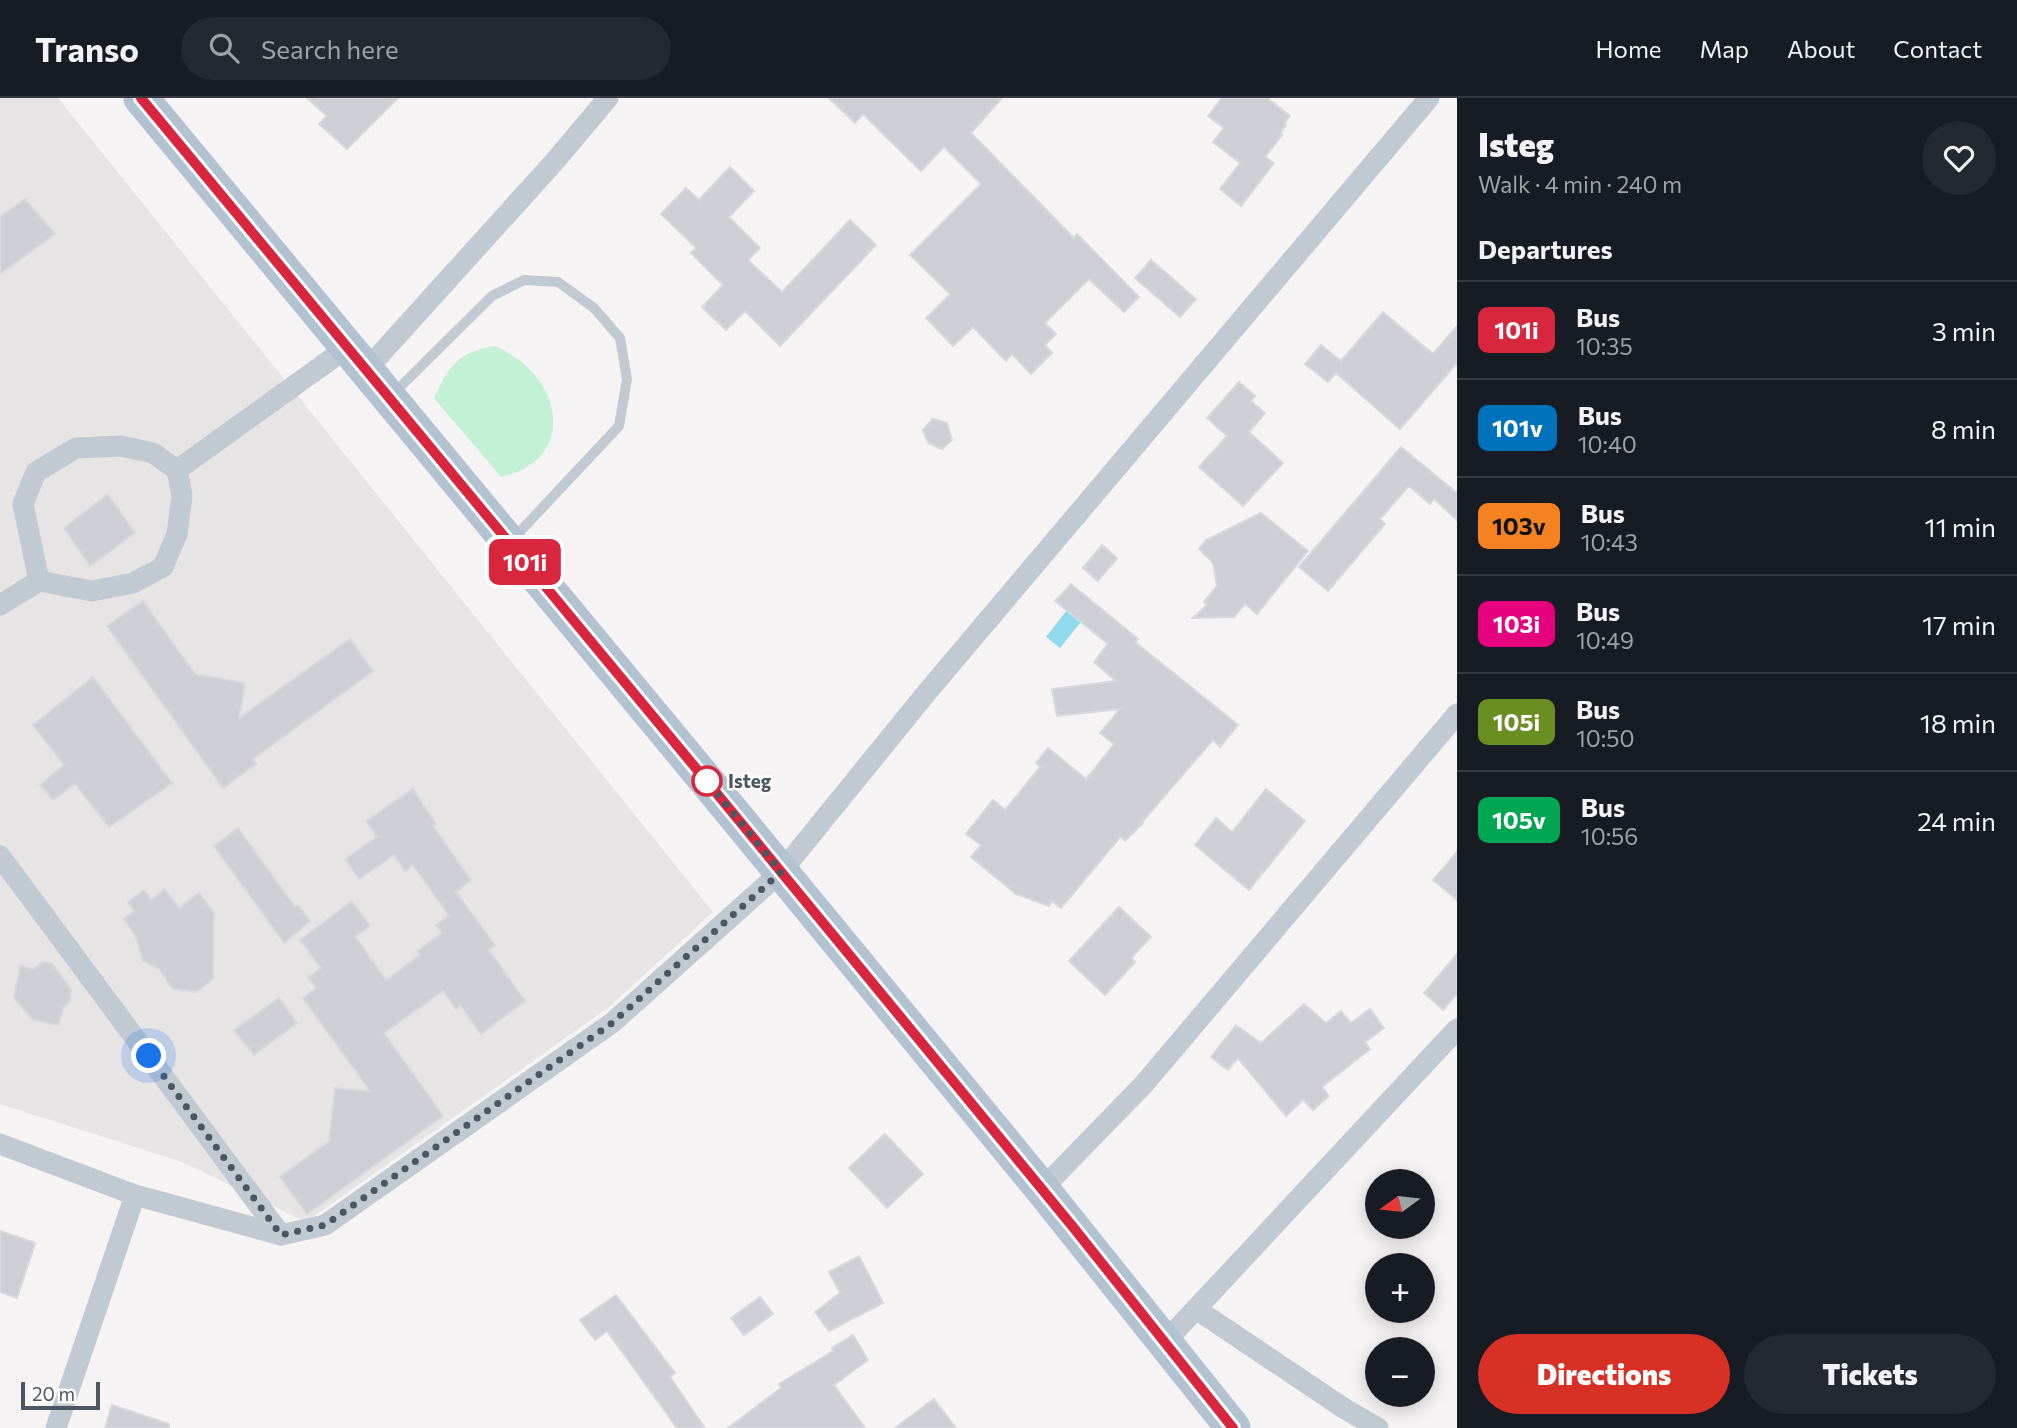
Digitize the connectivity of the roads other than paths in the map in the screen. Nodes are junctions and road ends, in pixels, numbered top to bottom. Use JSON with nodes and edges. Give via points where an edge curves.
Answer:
{"nodes":[{"id":1,"x":141,"y":98,"type":"edge"},
{"id":2,"x":608,"y":98,"type":"edge"},
{"id":3,"x":1429,"y":98,"type":"edge"},
{"id":4,"x":357,"y":358,"type":"junction"},
{"id":5,"x":390,"y":398,"type":"junction"},
{"id":6,"x":177,"y":470,"type":"junction"},
{"id":7,"x":509,"y":543,"type":"junction"},
{"id":8,"x":39,"y":581,"type":"junction"},
{"id":9,"x":0,"y":605,"type":"edge"},
{"id":10,"x":1457,"y":715,"type":"edge"},
{"id":11,"x":0,"y":856,"type":"edge"},
{"id":12,"x":781,"y":872,"type":"junction"},
{"id":13,"x":1457,"y":1029,"type":"edge"},
{"id":14,"x":0,"y":1144,"type":"edge"},
{"id":15,"x":1041,"y":1189,"type":"junction"},
{"id":16,"x":135,"y":1195,"type":"junction"},
{"id":17,"x":281,"y":1235,"type":"junction"},
{"id":18,"x":1196,"y":1309,"type":"junction"},
{"id":19,"x":1166,"y":1342,"type":"junction"},
{"id":20,"x":56,"y":1428,"type":"edge"},
{"id":21,"x":1233,"y":1428,"type":"edge"},
{"id":22,"x":1378,"y":1428,"type":"edge"}],
"edges":[{"from":1,"to":4,"type":"main road"},
{"from":2,"to":4,"type":"street","via":[[555,161]]},
{"from":3,"to":12,"type":"street","via":[[937,680]]},
{"from":4,"to":5,"type":"main road"},
{"from":4,"to":6,"type":"street"},
{"from":5,"to":7,"type":"main road"},
{"from":5,"to":7,"type":"lane","via":[[492,296],[524,280],[558,282],[594,308],[620,338],[627,379],[619,426]]},
{"from":6,"to":8,"type":"street","via":[[182,496],[177,534],[163,567],[133,583],[92,591]]},
{"from":6,"to":8,"type":"street","via":[[153,453],[121,446],[76,448],[36,472],[23,504]]},
{"from":7,"to":12,"type":"main road"},
{"from":8,"to":9,"type":"street"},
{"from":10,"to":15,"type":"street","via":[[1144,1084]]},
{"from":11,"to":17,"type":"street"},
{"from":12,"to":15,"type":"main road"},
{"from":12,"to":17,"type":"street","via":[[612,1023],[325,1225]]},
{"from":13,"to":18,"type":"street"},
{"from":14,"to":16,"type":"street"},
{"from":15,"to":19,"type":"main road"},
{"from":16,"to":17,"type":"street"},
{"from":16,"to":20,"type":"street"},
{"from":18,"to":19,"type":"street"},
{"from":18,"to":22,"type":"street"},
{"from":19,"to":21,"type":"main road"}]}
